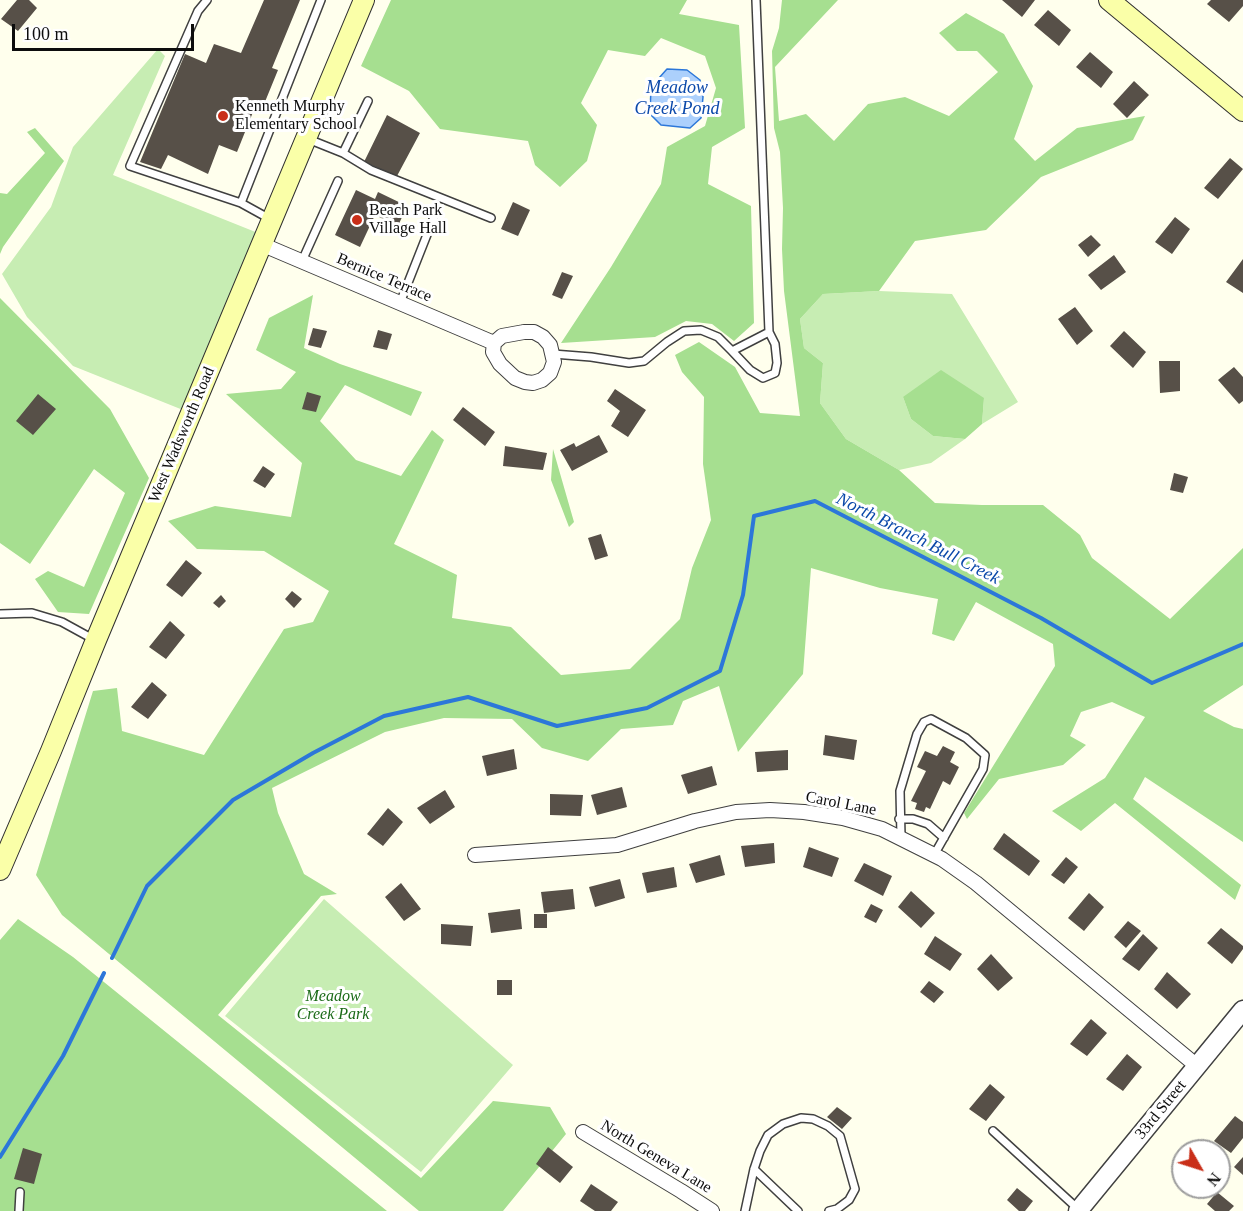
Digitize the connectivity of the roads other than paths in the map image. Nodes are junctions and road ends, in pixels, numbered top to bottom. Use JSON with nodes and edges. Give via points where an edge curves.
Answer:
{"nodes":[{"id":1,"x":207,"y":0,"type":"edge"},
{"id":2,"x":321,"y":0,"type":"edge"},
{"id":3,"x":364,"y":0,"type":"edge"},
{"id":4,"x":756,"y":0,"type":"edge"},
{"id":5,"x":1109,"y":0,"type":"edge"},
{"id":6,"x":368,"y":101,"type":"dead end"},
{"id":7,"x":1243,"y":111,"type":"edge"},
{"id":8,"x":306,"y":138,"type":"junction"},
{"id":9,"x":343,"y":153,"type":"junction"},
{"id":10,"x":338,"y":181,"type":"dead end"},
{"id":11,"x":241,"y":203,"type":"junction"},
{"id":12,"x":434,"y":217,"type":"dead end"},
{"id":13,"x":491,"y":218,"type":"dead end"},
{"id":14,"x":272,"y":219,"type":"junction"},
{"id":15,"x":261,"y":244,"type":"junction"},
{"id":16,"x":302,"y":261,"type":"junction"},
{"id":17,"x":400,"y":303,"type":"junction"},
{"id":18,"x":769,"y":332,"type":"junction"},
{"id":19,"x":494,"y":343,"type":"junction"},
{"id":20,"x":732,"y":351,"type":"junction"},
{"id":21,"x":552,"y":354,"type":"junction"},
{"id":22,"x":0,"y":614,"type":"edge"},
{"id":23,"x":96,"y":640,"type":"junction"},
{"id":24,"x":899,"y":819,"type":"junction"},
{"id":25,"x":901,"y":837,"type":"junction"},
{"id":26,"x":944,"y":838,"type":"junction"},
{"id":27,"x":475,"y":855,"type":"dead end"},
{"id":28,"x":934,"y":855,"type":"junction"},
{"id":29,"x":0,"y":870,"type":"edge"},
{"id":30,"x":1243,"y":1010,"type":"edge"},
{"id":31,"x":1197,"y":1066,"type":"junction"},
{"id":32,"x":993,"y":1131,"type":"dead end"},
{"id":33,"x":583,"y":1132,"type":"dead end"},
{"id":34,"x":754,"y":1169,"type":"junction"},
{"id":35,"x":20,"y":1192,"type":"dead end"},
{"id":36,"x":1079,"y":1210,"type":"edge"},
{"id":37,"x":19,"y":1211,"type":"edge"},
{"id":38,"x":712,"y":1211,"type":"edge"},
{"id":39,"x":745,"y":1211,"type":"edge"},
{"id":40,"x":798,"y":1211,"type":"edge"},
{"id":41,"x":829,"y":1211,"type":"edge"}],
"edges":[{"from":1,"to":11,"type":"lane","via":[[198,11],[130,166]]},
{"from":2,"to":11,"type":"lane"},
{"from":3,"to":8,"type":"main road","name":"West Wadsworth Road"},
{"from":4,"to":18,"type":"lane"},
{"from":5,"to":7,"type":"main road"},
{"from":6,"to":9,"type":"lane"},
{"from":8,"to":9,"type":"lane"},
{"from":8,"to":14,"type":"main road","name":"West Wadsworth Road"},
{"from":9,"to":13,"type":"lane","via":[[371,170]]},
{"from":10,"to":16,"type":"lane"},
{"from":11,"to":14,"type":"lane"},
{"from":12,"to":17,"type":"lane"},
{"from":14,"to":15,"type":"main road","name":"West Wadsworth Road"},
{"from":15,"to":16,"type":"street","name":"Bernice Terrace"},
{"from":15,"to":23,"type":"main road","name":"West Wadsworth Road"},
{"from":16,"to":17,"type":"street","name":"Bernice Terrace"},
{"from":17,"to":19,"type":"street","name":"Bernice Terrace"},
{"from":18,"to":20,"type":"lane"},
{"from":18,"to":20,"type":"lane","via":[[775,344],[775,373],[764,378]]},
{"from":19,"to":21,"type":"street","via":[[502,336],[534,332],[550,345]]},
{"from":19,"to":21,"type":"street","via":[[493,352],[500,364],[525,382],[542,380],[550,373]]},
{"from":20,"to":21,"type":"lane","via":[[718,337],[701,330],[684,332],[644,361],[629,363]]},
{"from":22,"to":23,"type":"lane","via":[[32,613],[62,622]]},
{"from":23,"to":29,"type":"main road","name":"West Wadsworth Road"},
{"from":24,"to":25,"type":"lane"},
{"from":24,"to":26,"type":"lane","via":[[928,824]]},
{"from":24,"to":26,"type":"lane","via":[[900,790],[917,734],[924,722],[931,719],[966,738],[985,755],[983,769]]},
{"from":25,"to":27,"type":"street","name":"Carol Lane","via":[[843,818],[770,810],[695,821],[617,844]]},
{"from":25,"to":28,"type":"street","name":"Carol Lane"},
{"from":26,"to":28,"type":"lane"},
{"from":28,"to":31,"type":"street","name":"Carol Lane","via":[[976,883]]},
{"from":30,"to":31,"type":"street","name":"33rd Street"},
{"from":31,"to":36,"type":"street","name":"33rd Street"},
{"from":32,"to":36,"type":"lane"},
{"from":33,"to":38,"type":"street","name":"North Geneva Lane"},
{"from":34,"to":39,"type":"lane"},
{"from":34,"to":40,"type":"lane"},
{"from":34,"to":41,"type":"lane","via":[[768,1135],[783,1124],[801,1118],[828,1126],[840,1136],[855,1189],[849,1200]]},
{"from":35,"to":37,"type":"lane"}]}
